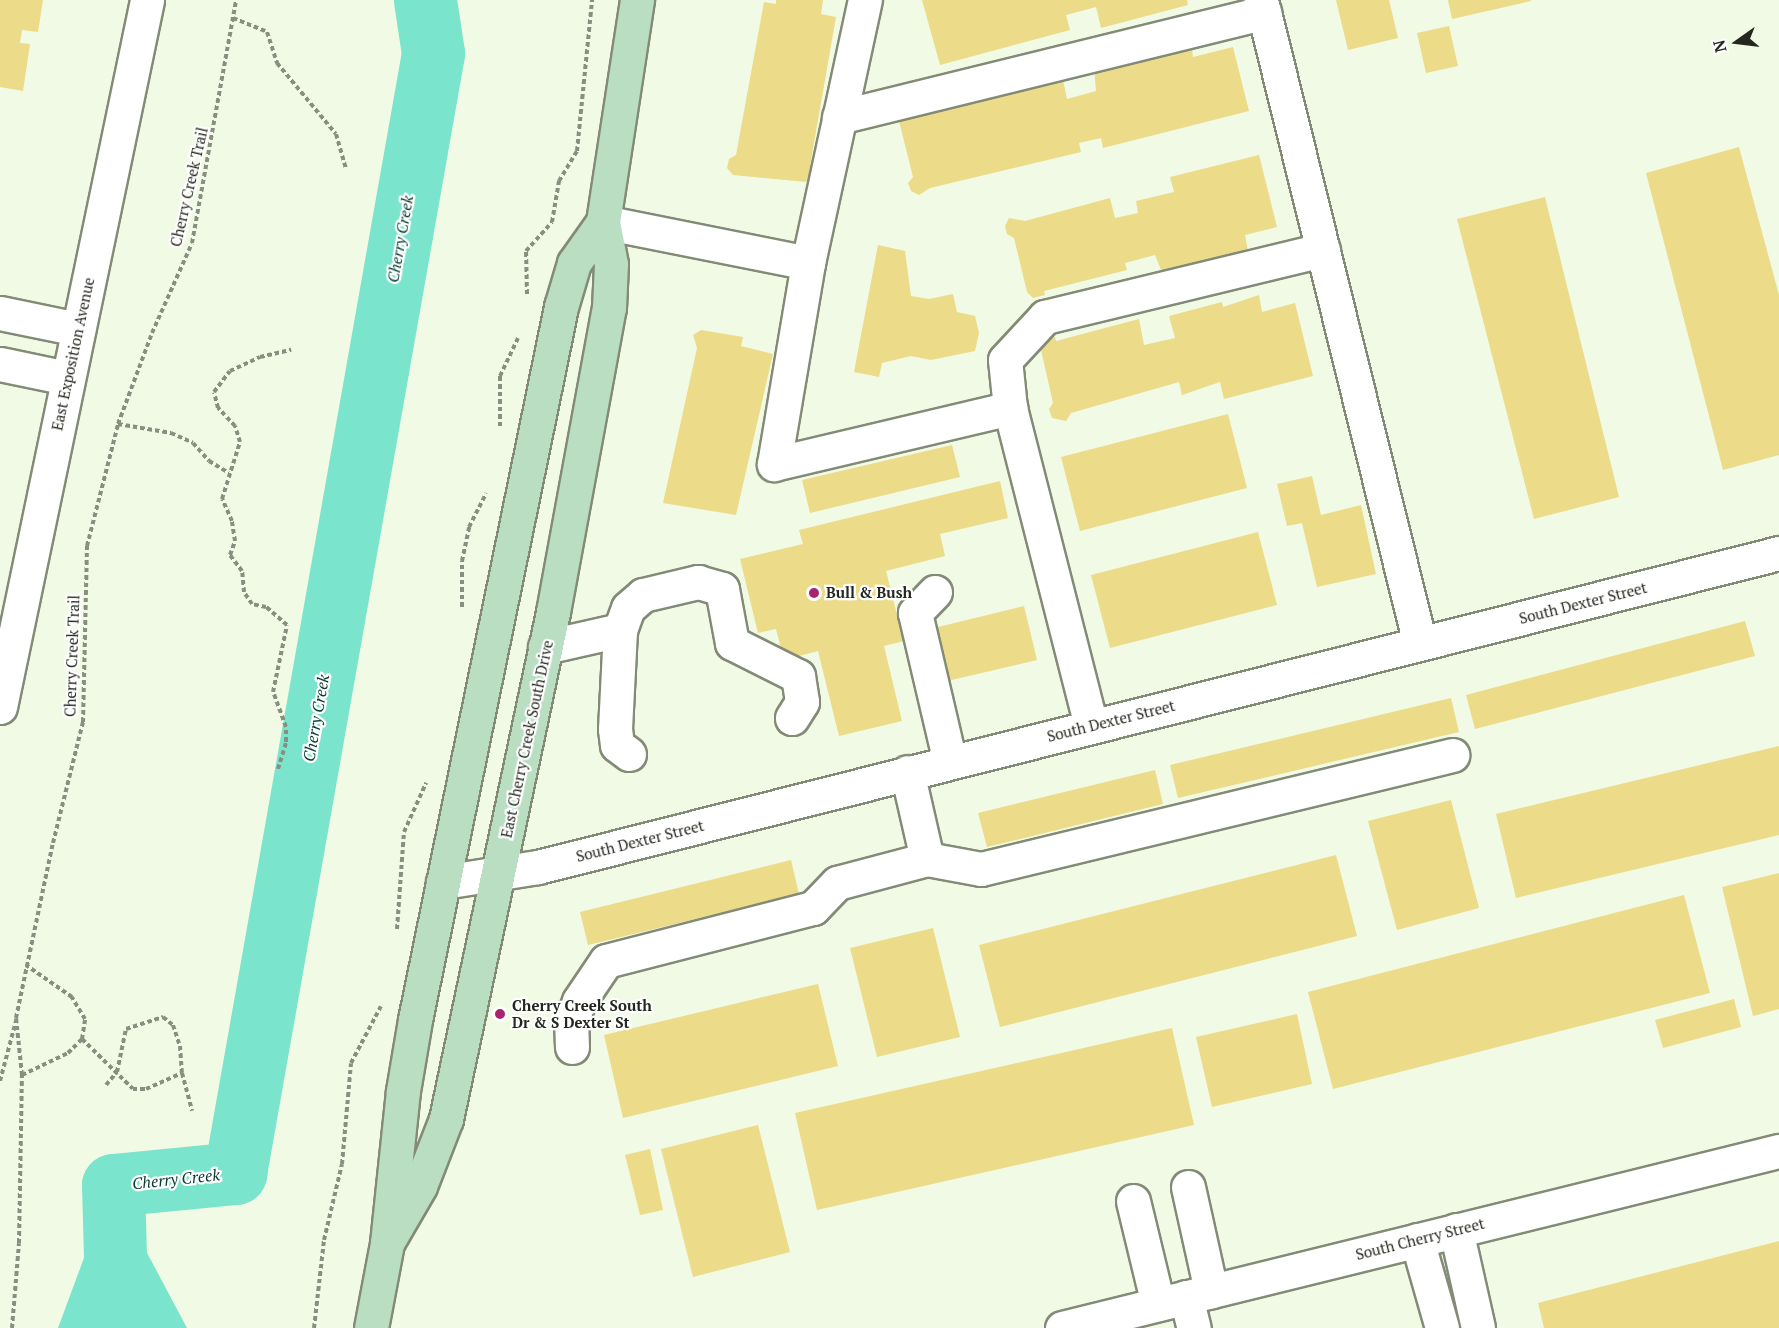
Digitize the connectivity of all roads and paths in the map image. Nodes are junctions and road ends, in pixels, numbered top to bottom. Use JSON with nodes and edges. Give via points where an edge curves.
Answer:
{"nodes":[{"id":1,"x":147,"y":0,"type":"edge"},
{"id":2,"x":236,"y":0,"type":"edge"},
{"id":3,"x":592,"y":0,"type":"edge"},
{"id":4,"x":638,"y":0,"type":"edge"},
{"id":5,"x":865,"y":0,"type":"edge"},
{"id":6,"x":1262,"y":7,"type":"edge"},
{"id":7,"x":233,"y":18,"type":"junction"},
{"id":8,"x":839,"y":117,"type":"junction"},
{"id":9,"x":346,"y":170,"type":"dead end"},
{"id":10,"x":603,"y":222,"type":"junction"},
{"id":11,"x":1323,"y":250,"type":"junction"},
{"id":12,"x":808,"y":263,"type":"junction"},
{"id":13,"x":527,"y":305,"type":"dead end"},
{"id":14,"x":0,"y":313,"type":"edge"},
{"id":15,"x":78,"y":329,"type":"junction"},
{"id":16,"x":521,"y":333,"type":"dead end"},
{"id":17,"x":291,"y":350,"type":"dead end"},
{"id":18,"x":0,"y":364,"type":"edge"},
{"id":19,"x":68,"y":378,"type":"junction"},
{"id":20,"x":1010,"y":408,"type":"junction"},
{"id":21,"x":118,"y":424,"type":"junction"},
{"id":22,"x":500,"y":428,"type":"dead end"},
{"id":23,"x":229,"y":473,"type":"junction"},
{"id":24,"x":492,"y":483,"type":"dead end"},
{"id":25,"x":1779,"y":553,"type":"edge"},
{"id":26,"x":934,"y":592,"type":"dead end"},
{"id":27,"x":462,"y":619,"type":"dead end"},
{"id":28,"x":620,"y":630,"type":"junction"},
{"id":29,"x":1420,"y":644,"type":"junction"},
{"id":30,"x":545,"y":647,"type":"junction"},
{"id":31,"x":0,"y":707,"type":"edge"},
{"id":32,"x":792,"y":718,"type":"dead end"},
{"id":33,"x":1091,"y":726,"type":"junction"},
{"id":34,"x":629,"y":754,"type":"dead end"},
{"id":35,"x":1452,"y":755,"type":"dead end"},
{"id":36,"x":950,"y":762,"type":"junction"},
{"id":37,"x":278,"y":769,"type":"dead end"},
{"id":38,"x":907,"y":772,"type":"junction"},
{"id":39,"x":430,"y":775,"type":"dead end"},
{"id":40,"x":927,"y":859,"type":"junction"},
{"id":41,"x":499,"y":875,"type":"junction"},
{"id":42,"x":443,"y":882,"type":"junction"},
{"id":43,"x":396,"y":939,"type":"dead end"},
{"id":44,"x":26,"y":965,"type":"junction"},
{"id":45,"x":384,"y":999,"type":"dead end"},
{"id":46,"x":16,"y":1018,"type":"junction"},
{"id":47,"x":82,"y":1040,"type":"junction"},
{"id":48,"x":572,"y":1047,"type":"dead end"},
{"id":49,"x":117,"y":1072,"type":"junction"},
{"id":50,"x":182,"y":1073,"type":"junction"},
{"id":51,"x":22,"y":1075,"type":"junction"},
{"id":52,"x":0,"y":1081,"type":"edge"},
{"id":53,"x":106,"y":1084,"type":"dead end"},
{"id":54,"x":192,"y":1112,"type":"dead end"},
{"id":55,"x":1779,"y":1151,"type":"edge"},
{"id":56,"x":1188,"y":1187,"type":"dead end"},
{"id":57,"x":1133,"y":1201,"type":"dead end"},
{"id":58,"x":1456,"y":1230,"type":"junction"},
{"id":59,"x":1417,"y":1240,"type":"junction"},
{"id":60,"x":387,"y":1243,"type":"junction"},
{"id":61,"x":1185,"y":1297,"type":"junction"},
{"id":62,"x":12,"y":1328,"type":"edge"},
{"id":63,"x":314,"y":1328,"type":"edge"},
{"id":64,"x":371,"y":1328,"type":"edge"},
{"id":65,"x":1062,"y":1328,"type":"edge"},
{"id":66,"x":1194,"y":1328,"type":"edge"},
{"id":67,"x":1443,"y":1328,"type":"edge"},
{"id":68,"x":1478,"y":1328,"type":"edge"}],
"edges":[{"from":1,"to":15,"type":"street","name":"East Exposition Avenue"},
{"from":2,"to":7,"type":"path","name":"Cherry Creek Trail"},
{"from":3,"to":13,"type":"path","via":[[577,151],[559,182],[552,222],[526,251]]},
{"from":4,"to":10,"type":"main road","name":"East Cherry Creek South Drive"},
{"from":5,"to":8,"type":"street"},
{"from":6,"to":8,"type":"street"},
{"from":6,"to":11,"type":"street"},
{"from":7,"to":9,"type":"path","via":[[267,32],[277,63],[336,135]]},
{"from":7,"to":21,"type":"path","name":"Cherry Creek Trail","via":[[192,243]]},
{"from":8,"to":12,"type":"street"},
{"from":10,"to":12,"type":"street"},
{"from":10,"to":30,"type":"main road","name":"East Cherry Creek South Drive","via":[[611,264],[609,308]]},
{"from":10,"to":42,"type":"main road","name":"East Cherry Creek South Drive","via":[[574,263],[561,303]]},
{"from":11,"to":20,"type":"street","via":[[1045,317],[1005,360]]},
{"from":11,"to":29,"type":"street"},
{"from":12,"to":20,"type":"street","via":[[774,464]]},
{"from":14,"to":15,"type":"street"},
{"from":15,"to":19,"type":"street","name":"East Exposition Avenue"},
{"from":16,"to":22,"type":"path","via":[[500,376]]},
{"from":17,"to":23,"type":"path","via":[[260,357],[230,371],[214,392],[218,408],[235,426],[240,442]]},
{"from":18,"to":19,"type":"street"},
{"from":19,"to":31,"type":"street","name":"East Exposition Avenue"},
{"from":20,"to":33,"type":"street"},
{"from":21,"to":23,"type":"path","via":[[171,432],[194,444],[209,461]]},
{"from":21,"to":44,"type":"path","name":"Cherry Creek Trail","via":[[87,546],[83,722]]},
{"from":23,"to":37,"type":"path","via":[[222,499],[232,520],[235,542],[230,555],[242,571],[244,592],[252,604],[266,607],[287,625],[273,692],[286,727]]},
{"from":24,"to":27,"type":"path","via":[[470,527],[462,561]]},
{"from":25,"to":29,"type":"street","name":"South Dexter Street"},
{"from":26,"to":36,"type":"street","via":[[915,613]]},
{"from":28,"to":30,"type":"street"},
{"from":28,"to":32,"type":"street","via":[[628,608],[643,595],[698,582],[722,590],[732,643],[798,676],[802,702]]},
{"from":28,"to":34,"type":"street","via":[[616,737],[622,752]]},
{"from":29,"to":33,"type":"street","name":"South Dexter Street"},
{"from":30,"to":41,"type":"main road","name":"East Cherry Creek South Drive"},
{"from":33,"to":36,"type":"street","name":"South Dexter Street"},
{"from":35,"to":40,"type":"street","via":[[981,869]]},
{"from":36,"to":38,"type":"street","name":"South Dexter Street"},
{"from":38,"to":40,"type":"street"},
{"from":38,"to":41,"type":"street","name":"South Dexter Street"},
{"from":39,"to":43,"type":"path","via":[[404,832]]},
{"from":40,"to":48,"type":"street","via":[[837,883],[813,909],[606,961],[579,1001],[571,1022]]},
{"from":41,"to":42,"type":"street","name":"South Dexter Street"},
{"from":41,"to":60,"type":"main road","name":"East Cherry Creek South Drive","via":[[446,1119],[420,1186]]},
{"from":42,"to":60,"type":"main road","name":"East Cherry Creek South Drive","via":[[403,1091]]},
{"from":44,"to":46,"type":"path","name":"Cherry Creek Trail"},
{"from":44,"to":47,"type":"path","via":[[72,997],[85,1019]]},
{"from":45,"to":63,"type":"path","via":[[351,1063],[342,1164],[324,1240]]},
{"from":46,"to":51,"type":"path","name":"Cherry Creek Trail"},
{"from":46,"to":52,"type":"path"},
{"from":47,"to":49,"type":"path"},
{"from":47,"to":51,"type":"path","via":[[68,1053]]},
{"from":49,"to":50,"type":"path","via":[[133,1089],[146,1089]]},
{"from":49,"to":50,"type":"path","via":[[126,1029],[163,1017],[173,1026],[180,1046]]},
{"from":49,"to":53,"type":"path"},
{"from":50,"to":54,"type":"path"},
{"from":51,"to":62,"type":"path","name":"Cherry Creek Trail","via":[[19,1243]]},
{"from":55,"to":58,"type":"street","name":"South Cherry Street"},
{"from":56,"to":61,"type":"street"},
{"from":57,"to":61,"type":"street"},
{"from":58,"to":59,"type":"street","name":"South Cherry Street"},
{"from":58,"to":68,"type":"street"},
{"from":59,"to":61,"type":"street","name":"South Cherry Street"},
{"from":59,"to":67,"type":"street"},
{"from":60,"to":64,"type":"main road","name":"East Cherry Creek South Drive"},
{"from":61,"to":65,"type":"street","name":"South Cherry Street"},
{"from":61,"to":66,"type":"street"}]}
